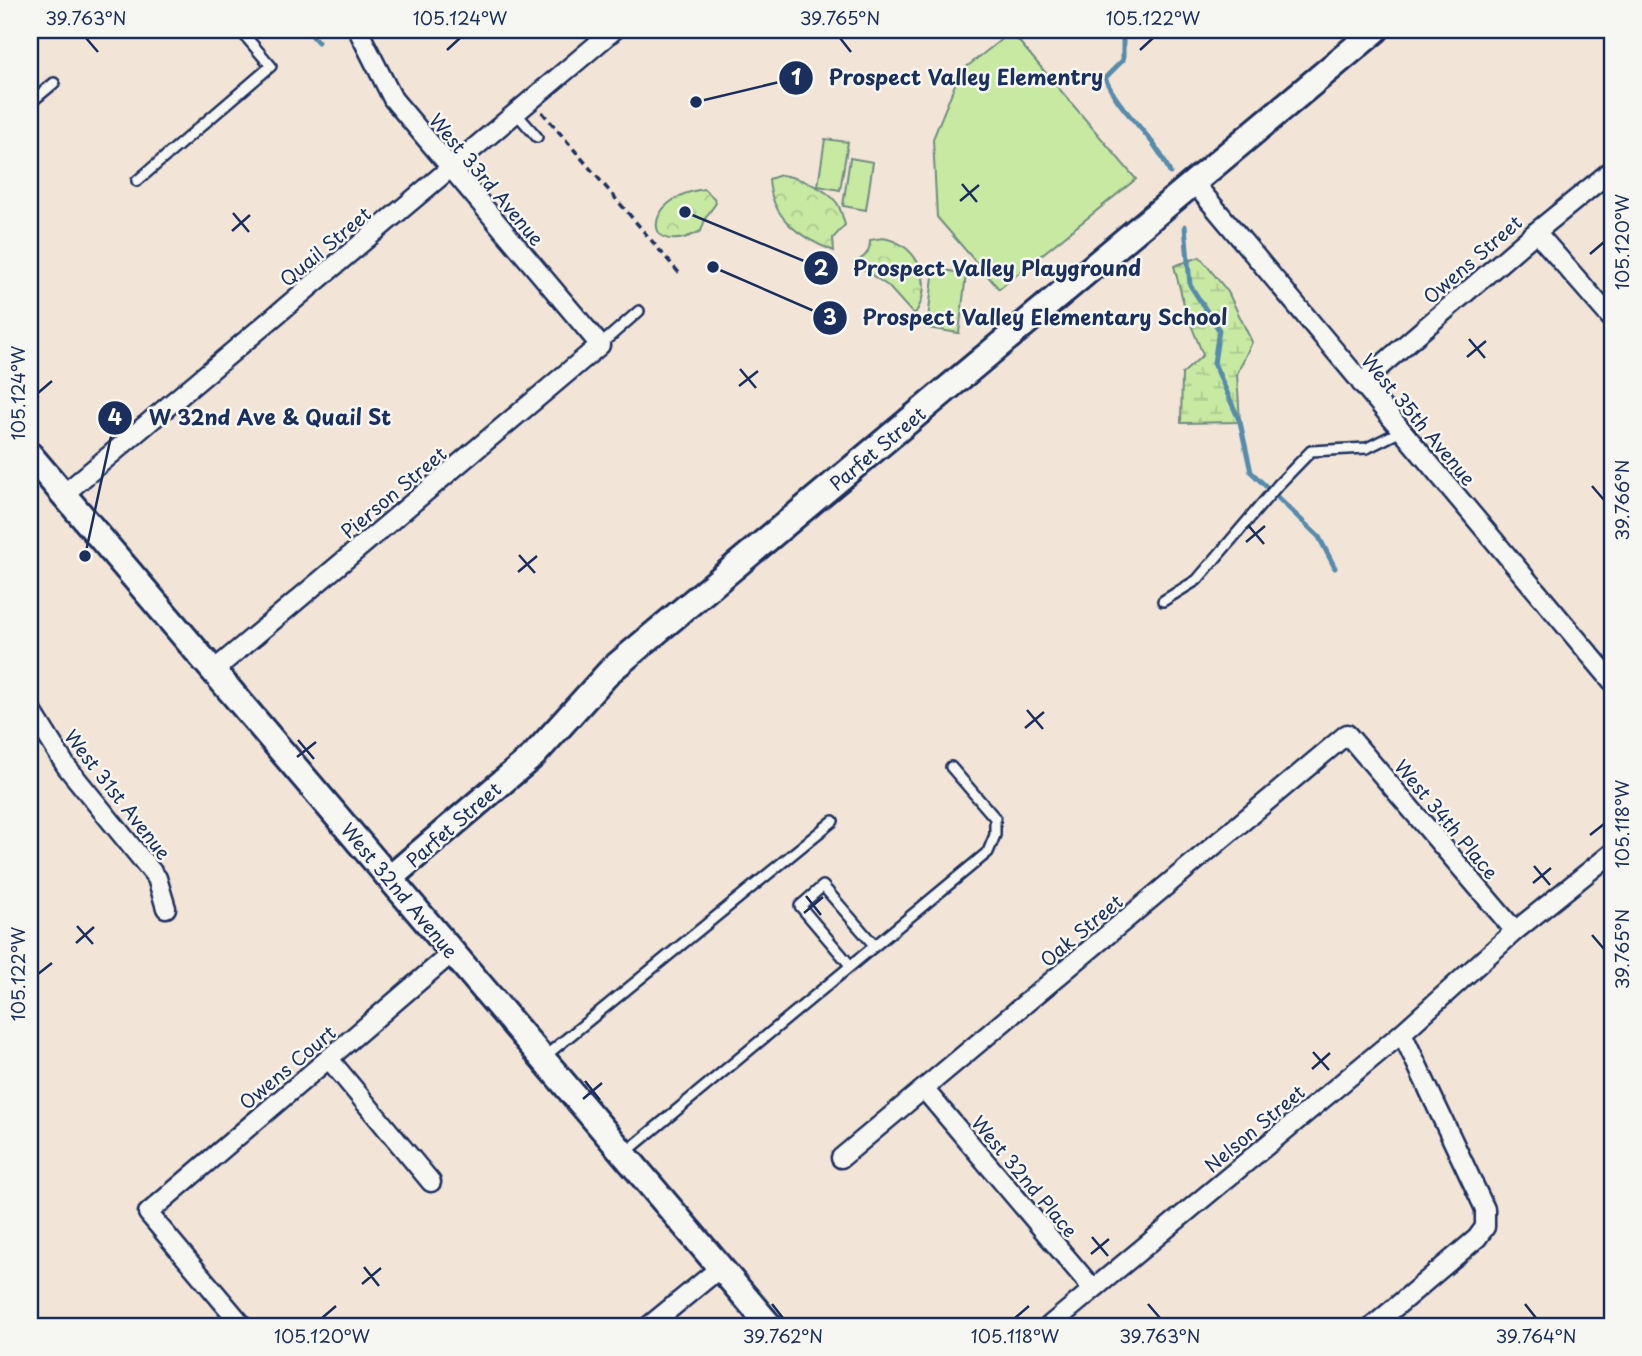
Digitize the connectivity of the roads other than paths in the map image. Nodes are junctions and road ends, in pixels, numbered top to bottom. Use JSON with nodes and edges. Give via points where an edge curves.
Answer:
{"nodes":[{"id":1,"x":240,"y":30,"type":"edge"},
{"id":2,"x":358,"y":30,"type":"edge"},
{"id":3,"x":614,"y":30,"type":"edge"},
{"id":4,"x":1376,"y":30,"type":"edge"},
{"id":5,"x":54,"y":83,"type":"dead end"},
{"id":6,"x":30,"y":103,"type":"edge"},
{"id":7,"x":516,"y":113,"type":"junction"},
{"id":8,"x":537,"y":137,"type":"dead end"},
{"id":9,"x":450,"y":167,"type":"junction"},
{"id":10,"x":1612,"y":170,"type":"edge"},
{"id":11,"x":137,"y":181,"type":"dead end"},
{"id":12,"x":1194,"y":183,"type":"junction"},
{"id":13,"x":1536,"y":232,"type":"junction"},
{"id":14,"x":639,"y":311,"type":"dead end"},
{"id":15,"x":1612,"y":319,"type":"edge"},
{"id":16,"x":600,"y":345,"type":"junction"},
{"id":17,"x":1361,"y":383,"type":"junction"},
{"id":18,"x":1401,"y":431,"type":"junction"},
{"id":19,"x":35,"y":470,"type":"edge"},
{"id":20,"x":64,"y":495,"type":"junction"},
{"id":21,"x":1163,"y":601,"type":"dead end"},
{"id":22,"x":214,"y":671,"type":"junction"},
{"id":23,"x":1612,"y":681,"type":"edge"},
{"id":24,"x":30,"y":708,"type":"edge"},
{"id":25,"x":1347,"y":734,"type":"joint"},
{"id":26,"x":951,"y":767,"type":"dead end"},
{"id":27,"x":833,"y":821,"type":"dead end"},
{"id":28,"x":1612,"y":853,"type":"edge"},
{"id":29,"x":390,"y":878,"type":"junction"},
{"id":30,"x":166,"y":908,"type":"dead end"},
{"id":31,"x":1515,"y":931,"type":"junction"},
{"id":32,"x":874,"y":945,"type":"junction"},
{"id":33,"x":453,"y":952,"type":"junction"},
{"id":34,"x":850,"y":965,"type":"junction"},
{"id":35,"x":1402,"y":1033,"type":"junction"},
{"id":36,"x":543,"y":1058,"type":"junction"},
{"id":37,"x":329,"y":1059,"type":"junction"},
{"id":38,"x":924,"y":1089,"type":"junction"},
{"id":39,"x":625,"y":1153,"type":"junction"},
{"id":40,"x":841,"y":1158,"type":"dead end"},
{"id":41,"x":431,"y":1182,"type":"dead end"},
{"id":42,"x":721,"y":1266,"type":"junction"},
{"id":43,"x":1093,"y":1289,"type":"junction"},
{"id":44,"x":243,"y":1326,"type":"edge"},
{"id":45,"x":649,"y":1326,"type":"edge"},
{"id":46,"x":771,"y":1326,"type":"edge"},
{"id":47,"x":1049,"y":1326,"type":"edge"},
{"id":48,"x":1373,"y":1326,"type":"edge"}],
"edges":[{"from":1,"to":11,"type":"lane","via":[[271,66]]},
{"from":2,"to":9,"type":"street","name":"West 33rd Avenue","via":[[393,99]]},
{"from":3,"to":7,"type":"street","name":"Quail Street"},
{"from":4,"to":12,"type":"street","name":"Parfet Street"},
{"from":5,"to":6,"type":"lane"},
{"from":7,"to":8,"type":"lane"},
{"from":7,"to":9,"type":"street","name":"Quail Street"},
{"from":9,"to":16,"type":"street","name":"West 33rd Avenue"},
{"from":9,"to":20,"type":"street","name":"Quail Street"},
{"from":10,"to":13,"type":"street","name":"Owens Street"},
{"from":12,"to":17,"type":"street","name":"West 35th Avenue"},
{"from":12,"to":29,"type":"street","name":"Parfet Street","via":[[611,670],[534,755]]},
{"from":13,"to":15,"type":"street"},
{"from":13,"to":17,"type":"street","name":"Owens Street"},
{"from":14,"to":16,"type":"lane"},
{"from":16,"to":22,"type":"street","name":"Pierson Street"},
{"from":17,"to":18,"type":"street","name":"West 35th Avenue"},
{"from":18,"to":21,"type":"lane","via":[[1367,448],[1311,451],[1197,580]]},
{"from":18,"to":23,"type":"street","name":"West 35th Avenue"},
{"from":19,"to":20,"type":"street","name":"West 32nd Avenue"},
{"from":20,"to":22,"type":"street","name":"West 32nd Avenue"},
{"from":22,"to":29,"type":"street","name":"West 32nd Avenue"},
{"from":24,"to":30,"type":"street","name":"West 31st Avenue","via":[[66,766],[157,878]]},
{"from":25,"to":31,"type":"street","name":"West 34th Place"},
{"from":25,"to":38,"type":"street","name":"Oak Street"},
{"from":26,"to":32,"type":"lane","via":[[995,818],[988,852]]},
{"from":27,"to":36,"type":"lane"},
{"from":28,"to":31,"type":"street","name":"Nelson Street"},
{"from":29,"to":33,"type":"street","name":"West 32nd Avenue"},
{"from":31,"to":35,"type":"street","name":"Nelson Street"},
{"from":32,"to":34,"type":"lane"},
{"from":32,"to":34,"type":"lane","via":[[823,886],[800,906]]},
{"from":33,"to":36,"type":"street","name":"West 32nd Avenue"},
{"from":33,"to":37,"type":"street","name":"Owens Court"},
{"from":34,"to":39,"type":"lane"},
{"from":35,"to":43,"type":"street","name":"Nelson Street"},
{"from":35,"to":48,"type":"street","via":[[1485,1209],[1485,1227]]},
{"from":36,"to":39,"type":"street","name":"West 32nd Avenue"},
{"from":37,"to":41,"type":"street"},
{"from":37,"to":44,"type":"street","name":"Owens Court","via":[[148,1213]]},
{"from":38,"to":40,"type":"street","name":"Oak Street"},
{"from":38,"to":43,"type":"street","name":"West 32nd Place"},
{"from":39,"to":42,"type":"street","name":"West 32nd Avenue"},
{"from":42,"to":45,"type":"street"},
{"from":42,"to":46,"type":"street","name":"West 32nd Avenue"},
{"from":43,"to":47,"type":"street","name":"Nelson Street"}]}
